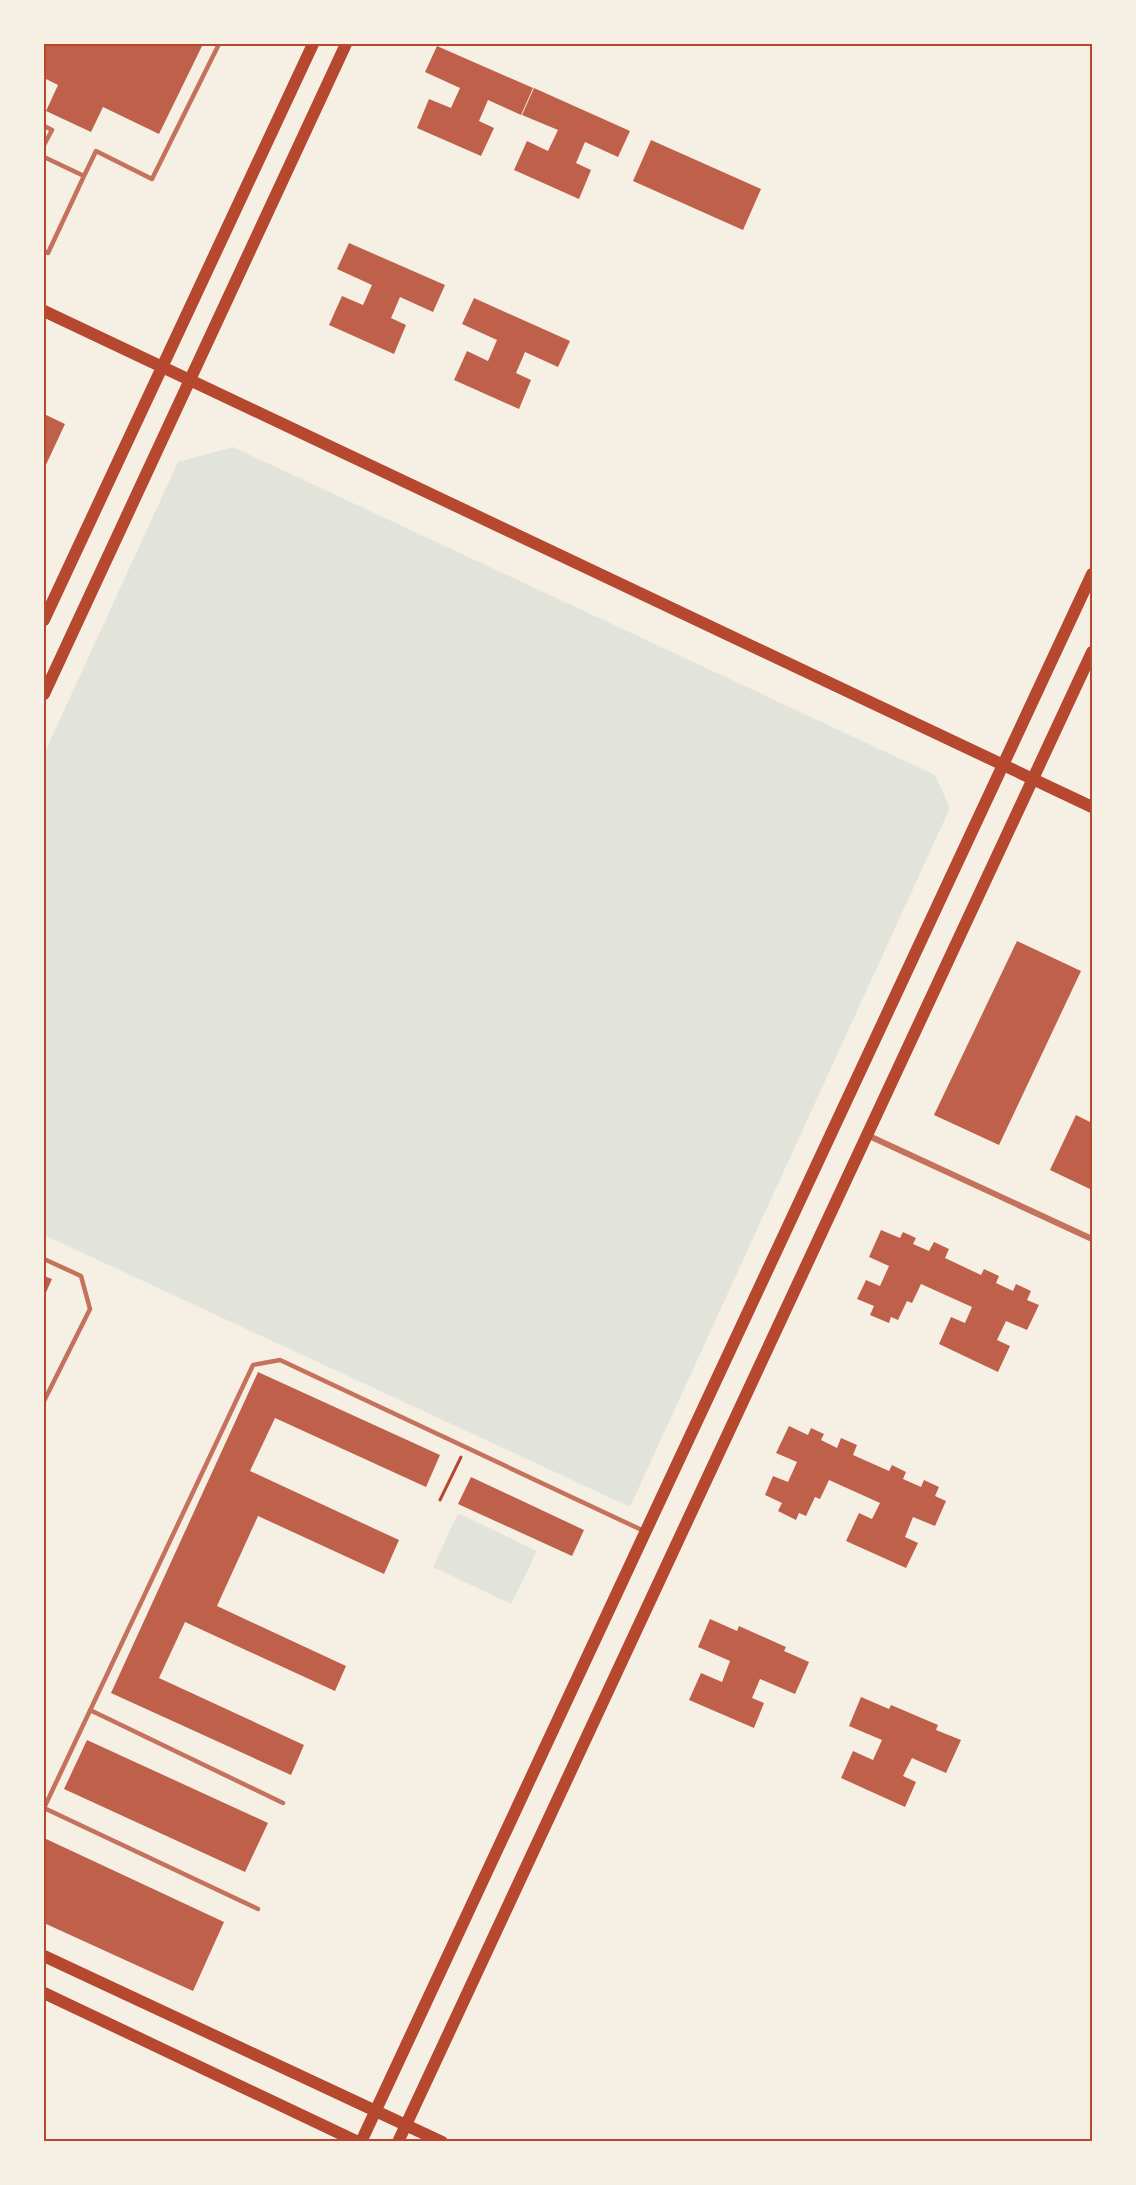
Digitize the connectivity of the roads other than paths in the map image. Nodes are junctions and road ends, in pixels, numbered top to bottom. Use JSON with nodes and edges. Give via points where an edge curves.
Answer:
{"nodes":[{"id":1,"x":219,"y":44,"type":"edge"},
{"id":2,"x":313,"y":44,"type":"edge"},
{"id":3,"x":346,"y":44,"type":"edge"},
{"id":4,"x":44,"y":126,"type":"edge"},
{"id":5,"x":44,"y":145,"type":"edge"},
{"id":6,"x":44,"y":157,"type":"edge"},
{"id":7,"x":84,"y":176,"type":"junction"},
{"id":8,"x":44,"y":251,"type":"edge"},
{"id":9,"x":44,"y":311,"type":"edge"},
{"id":10,"x":162,"y":367,"type":"junction"},
{"id":11,"x":190,"y":380,"type":"junction"},
{"id":12,"x":1092,"y":574,"type":"edge"},
{"id":13,"x":44,"y":620,"type":"edge"},
{"id":14,"x":1092,"y":652,"type":"edge"},
{"id":15,"x":44,"y":694,"type":"edge"},
{"id":16,"x":1003,"y":765,"type":"junction"},
{"id":17,"x":1033,"y":779,"type":"junction"},
{"id":18,"x":1092,"y":807,"type":"edge"},
{"id":19,"x":867,"y":1135,"type":"junction"},
{"id":20,"x":1092,"y":1239,"type":"edge"},
{"id":21,"x":44,"y":1258,"type":"edge"},
{"id":22,"x":44,"y":1401,"type":"edge"},
{"id":23,"x":646,"y":1532,"type":"junction"},
{"id":24,"x":90,"y":1710,"type":"junction"},
{"id":25,"x":282,"y":1803,"type":"dead end"},
{"id":26,"x":258,"y":1909,"type":"dead end"},
{"id":27,"x":44,"y":1956,"type":"edge"},
{"id":28,"x":44,"y":1993,"type":"edge"},
{"id":29,"x":376,"y":2110,"type":"junction"},
{"id":30,"x":406,"y":2124,"type":"junction"},
{"id":31,"x":360,"y":2142,"type":"edge"},
{"id":32,"x":398,"y":2142,"type":"edge"},
{"id":33,"x":442,"y":2142,"type":"edge"}],
"edges":[{"from":1,"to":7,"type":"lane","via":[[153,179],[96,151]]},
{"from":2,"to":10,"type":"main road"},
{"from":3,"to":11,"type":"main road"},
{"from":4,"to":5,"type":"lane","via":[[52,130]]},
{"from":6,"to":7,"type":"lane"},
{"from":7,"to":8,"type":"lane","via":[[48,253]]},
{"from":9,"to":10,"type":"main road"},
{"from":10,"to":11,"type":"main road"},
{"from":10,"to":13,"type":"main road"},
{"from":11,"to":15,"type":"main road"},
{"from":11,"to":16,"type":"main road"},
{"from":12,"to":16,"type":"main road"},
{"from":14,"to":17,"type":"main road"},
{"from":16,"to":17,"type":"main road"},
{"from":16,"to":23,"type":"main road"},
{"from":17,"to":18,"type":"main road"},
{"from":17,"to":19,"type":"main road"},
{"from":19,"to":20,"type":"street"},
{"from":19,"to":30,"type":"main road"},
{"from":21,"to":22,"type":"lane","via":[[81,1276],[90,1309]]},
{"from":23,"to":24,"type":"lane","via":[[280,1360],[253,1365]]},
{"from":23,"to":29,"type":"main road"},
{"from":24,"to":25,"type":"lane"},
{"from":24,"to":26,"type":"lane","via":[[44,1808]]},
{"from":27,"to":29,"type":"main road"},
{"from":28,"to":31,"type":"main road"},
{"from":29,"to":30,"type":"main road"},
{"from":29,"to":31,"type":"main road"},
{"from":30,"to":32,"type":"main road"},
{"from":30,"to":33,"type":"main road"}]}
